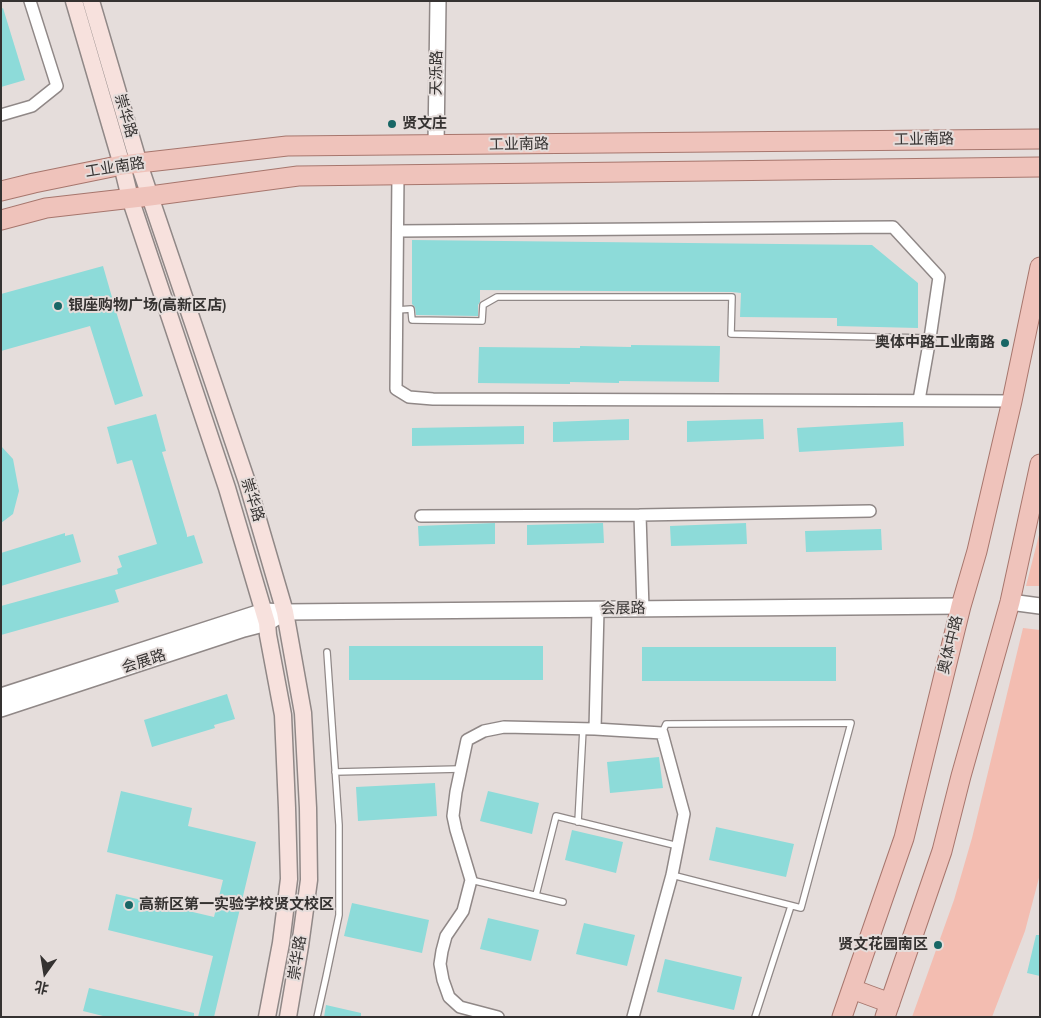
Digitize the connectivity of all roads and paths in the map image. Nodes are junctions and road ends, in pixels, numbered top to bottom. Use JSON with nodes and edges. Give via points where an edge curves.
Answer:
{"nodes":[{"id":1,"x":30,"y":1,"type":"edge"},
{"id":2,"x":74,"y":1,"type":"edge"},
{"id":3,"x":91,"y":1,"type":"edge"},
{"id":4,"x":438,"y":1,"type":"edge"},
{"id":5,"x":1,"y":115,"type":"edge"},
{"id":6,"x":1040,"y":139,"type":"edge"},
{"id":7,"x":436,"y":145,"type":"junction"},
{"id":8,"x":130,"y":165,"type":"junction"},
{"id":9,"x":1040,"y":167,"type":"edge"},
{"id":10,"x":398,"y":174,"type":"junction"},
{"id":11,"x":1,"y":191,"type":"edge"},
{"id":12,"x":150,"y":196,"type":"junction"},
{"id":13,"x":130,"y":198,"type":"junction"},
{"id":14,"x":1,"y":220,"type":"edge"},
{"id":15,"x":398,"y":231,"type":"junction"},
{"id":16,"x":1040,"y":267,"type":"edge"},
{"id":17,"x":397,"y":310,"type":"junction"},
{"id":18,"x":930,"y":338,"type":"junction"},
{"id":19,"x":919,"y":400,"type":"junction"},
{"id":20,"x":1012,"y":401,"type":"junction"},
{"id":21,"x":1040,"y":464,"type":"edge"},
{"id":22,"x":870,"y":511,"type":"dead end"},
{"id":23,"x":640,"y":515,"type":"junction"},
{"id":24,"x":421,"y":516,"type":"dead end"},
{"id":25,"x":1010,"y":602,"type":"junction"},
{"id":26,"x":961,"y":606,"type":"junction"},
{"id":27,"x":1040,"y":606,"type":"edge"},
{"id":28,"x":643,"y":609,"type":"junction"},
{"id":29,"x":598,"y":610,"type":"junction"},
{"id":30,"x":285,"y":612,"type":"junction"},
{"id":31,"x":265,"y":617,"type":"junction"},
{"id":32,"x":327,"y":652,"type":"dead end"},
{"id":33,"x":1,"y":696,"type":"edge"},
{"id":34,"x":1,"y":709,"type":"edge"},
{"id":35,"x":583,"y":728,"type":"junction"},
{"id":36,"x":595,"y":729,"type":"junction"},
{"id":37,"x":662,"y":733,"type":"junction"},
{"id":38,"x":460,"y":769,"type":"junction"},
{"id":39,"x":335,"y":772,"type":"junction"},
{"id":40,"x":578,"y":822,"type":"junction"},
{"id":41,"x":678,"y":846,"type":"junction"},
{"id":42,"x":672,"y":875,"type":"junction"},
{"id":43,"x":471,"y":880,"type":"junction"},
{"id":44,"x":536,"y":895,"type":"junction"},
{"id":45,"x":563,"y":902,"type":"dead end"},
{"id":46,"x":791,"y":906,"type":"junction"},
{"id":47,"x":852,"y":989,"type":"junction"},
{"id":48,"x":888,"y":1010,"type":"edge"},
{"id":49,"x":267,"y":1017,"type":"edge"},
{"id":50,"x":288,"y":1017,"type":"edge"},
{"id":51,"x":317,"y":1017,"type":"edge"},
{"id":52,"x":498,"y":1017,"type":"edge"},
{"id":53,"x":633,"y":1017,"type":"edge"},
{"id":54,"x":755,"y":1017,"type":"edge"},
{"id":55,"x":842,"y":1017,"type":"edge"}],
"edges":[{"from":1,"to":5,"type":"street","via":[[57,86],[32,106]]},
{"from":2,"to":8,"type":"main road","name":"崇华路"},
{"from":3,"to":8,"type":"main road","name":"崇华路"},
{"from":4,"to":7,"type":"street","name":"天泺路"},
{"from":6,"to":7,"type":"main road","name":"工业南路"},
{"from":7,"to":8,"type":"main road","name":"工业南路","via":[[287,146]]},
{"from":8,"to":11,"type":"main road","name":"工业南路"},
{"from":8,"to":12,"type":"main road","name":"崇华路"},
{"from":8,"to":13,"type":"main road","name":"崇华路"},
{"from":9,"to":10,"type":"main road","name":"工业南路"},
{"from":10,"to":12,"type":"main road","name":"工业南路","via":[[298,176]]},
{"from":10,"to":15,"type":"street"},
{"from":12,"to":13,"type":"main road","name":"工业南路"},
{"from":12,"to":30,"type":"main road","name":"崇华路","via":[[247,482]]},
{"from":13,"to":14,"type":"main road","name":"工业南路","via":[[46,208]]},
{"from":13,"to":31,"type":"main road","name":"崇华路","via":[[227,488]]},
{"from":15,"to":17,"type":"street"},
{"from":15,"to":18,"type":"street","via":[[893,227],[939,276]]},
{"from":16,"to":20,"type":"main road","name":"奥体中路"},
{"from":17,"to":18,"type":"lane","via":[[411,309],[412,320],[482,321],[483,305],[497,297],[732,297],[731,334]]},
{"from":17,"to":19,"type":"street","via":[[396,389],[409,397]]},
{"from":18,"to":19,"type":"street"},
{"from":19,"to":20,"type":"street"},
{"from":20,"to":26,"type":"main road","name":"奥体中路"},
{"from":21,"to":25,"type":"main road"},
{"from":22,"to":23,"type":"street"},
{"from":23,"to":24,"type":"street"},
{"from":23,"to":28,"type":"street"},
{"from":25,"to":27,"type":"street"},
{"from":25,"to":48,"type":"main road","via":[[942,850]]},
{"from":26,"to":28,"type":"street","name":"会展路"},
{"from":26,"to":47,"type":"main road","name":"奥体中路","via":[[904,838]]},
{"from":28,"to":29,"type":"street","name":"会展路"},
{"from":29,"to":30,"type":"street","name":"会展路"},
{"from":29,"to":36,"type":"street"},
{"from":30,"to":31,"type":"street","name":"会展路"},
{"from":30,"to":50,"type":"main road","name":"崇华路","via":[[303,713],[309,880]]},
{"from":31,"to":33,"type":"street","name":"会展路"},
{"from":31,"to":34,"type":"street","name":"会展路","via":[[244,629]]},
{"from":31,"to":49,"type":"main road","name":"崇华路","via":[[283,715],[289,879]]},
{"from":32,"to":39,"type":"lane"},
{"from":35,"to":36,"type":"street"},
{"from":35,"to":38,"type":"street","via":[[504,727],[484,731],[467,740]]},
{"from":35,"to":40,"type":"lane"},
{"from":36,"to":37,"type":"street"},
{"from":37,"to":41,"type":"street","via":[[684,814]]},
{"from":37,"to":46,"type":"lane","via":[[666,724],[851,724],[801,908]]},
{"from":38,"to":39,"type":"lane"},
{"from":38,"to":43,"type":"street","via":[[453,816]]},
{"from":39,"to":51,"type":"lane","via":[[339,825],[339,915]]},
{"from":40,"to":41,"type":"lane"},
{"from":40,"to":44,"type":"lane","via":[[556,816]]},
{"from":41,"to":42,"type":"street"},
{"from":42,"to":46,"type":"lane"},
{"from":42,"to":53,"type":"street"},
{"from":43,"to":44,"type":"lane"},
{"from":43,"to":52,"type":"street","via":[[463,911],[446,936],[440,964],[443,980],[450,997],[460,1008]]},
{"from":44,"to":45,"type":"lane"},
{"from":46,"to":54,"type":"lane"},
{"from":47,"to":48,"type":"main road"},
{"from":47,"to":55,"type":"main road","name":"奥体中路"}]}
